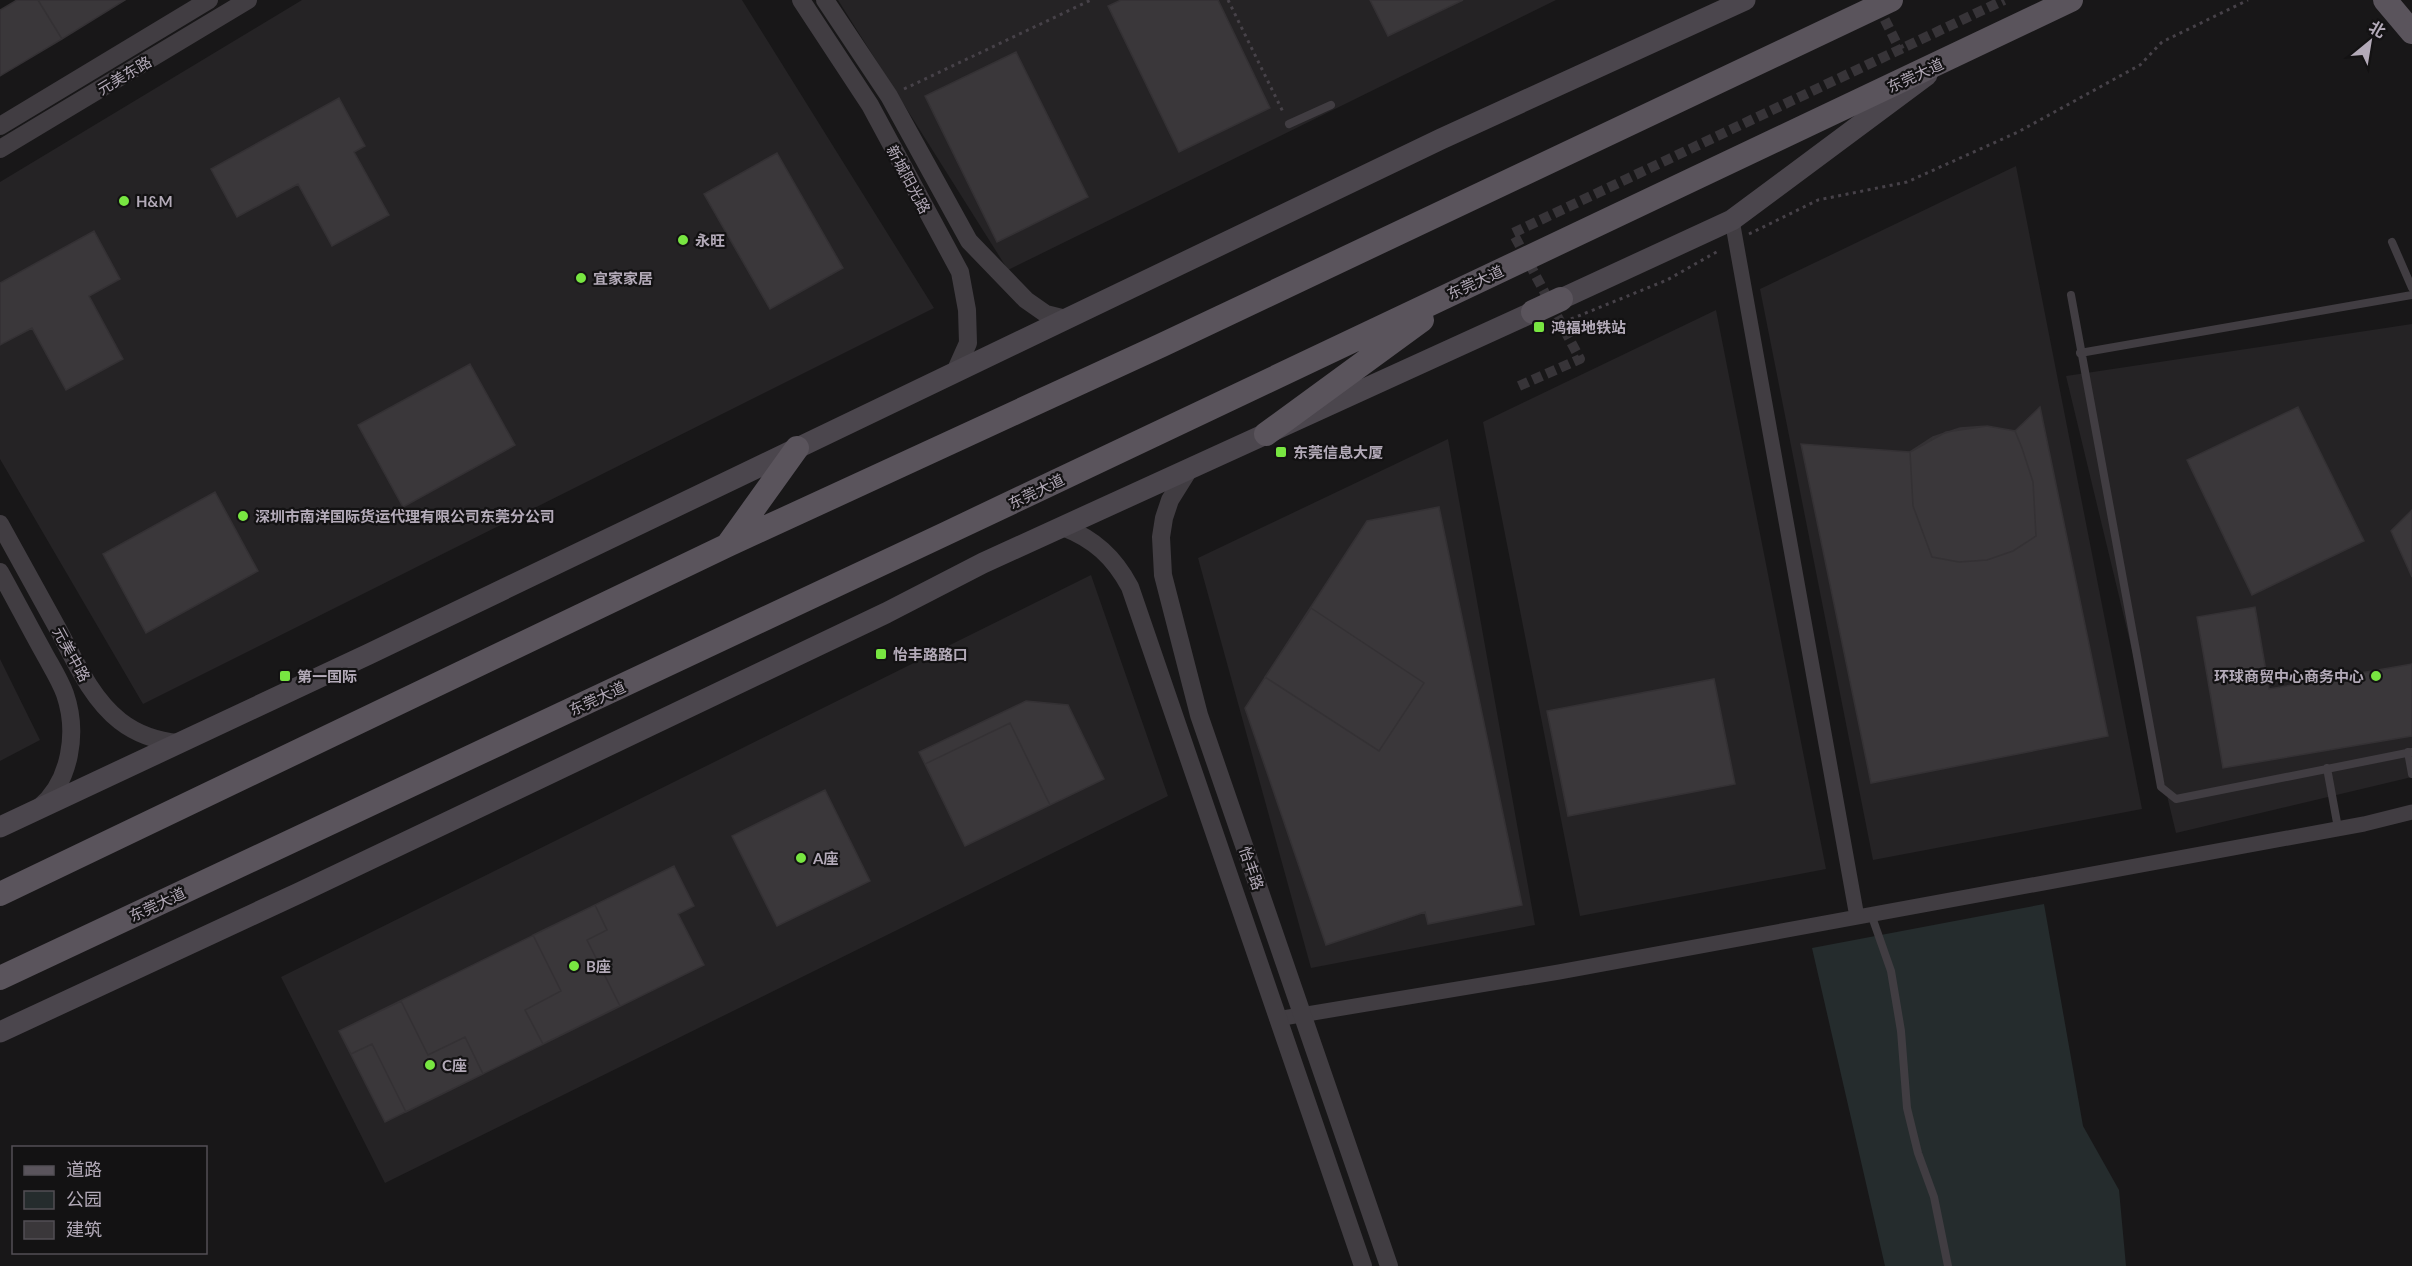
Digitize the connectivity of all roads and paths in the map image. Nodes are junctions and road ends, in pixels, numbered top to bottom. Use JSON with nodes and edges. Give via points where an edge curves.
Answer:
{"nodes":[{"id":1,"x":210,"y":0,"type":"edge"},
{"id":2,"x":248,"y":0,"type":"edge"},
{"id":3,"x":801,"y":0,"type":"edge"},
{"id":4,"x":825,"y":0,"type":"edge"},
{"id":5,"x":1092,"y":0,"type":"edge"},
{"id":6,"x":1227,"y":0,"type":"edge"},
{"id":7,"x":1745,"y":0,"type":"edge"},
{"id":8,"x":1891,"y":0,"type":"edge"},
{"id":9,"x":2071,"y":0,"type":"edge"},
{"id":10,"x":2248,"y":0,"type":"edge"},
{"id":11,"x":2385,"y":0,"type":"edge"},
{"id":12,"x":2399,"y":0,"type":"edge"},
{"id":13,"x":2412,"y":30,"type":"edge"},
{"id":14,"x":1950,"y":58,"type":"junction"},
{"id":15,"x":889,"y":96,"type":"junction"},
{"id":16,"x":1331,"y":105,"type":"dead end"},
{"id":17,"x":1289,"y":124,"type":"joint"},
{"id":18,"x":0,"y":126,"type":"edge"},
{"id":19,"x":0,"y":149,"type":"edge"},
{"id":20,"x":1732,"y":220,"type":"junction"},
{"id":21,"x":1736,"y":242,"type":"junction"},
{"id":22,"x":2392,"y":242,"type":"dead end"},
{"id":23,"x":1475,"y":282,"type":"junction"},
{"id":24,"x":2412,"y":288,"type":"edge"},
{"id":25,"x":2071,"y":295,"type":"dead end"},
{"id":26,"x":2412,"y":295,"type":"edge"},
{"id":27,"x":1566,"y":309,"type":"junction"},
{"id":28,"x":1533,"y":312,"type":"joint"},
{"id":29,"x":1066,"y":319,"type":"junction"},
{"id":30,"x":2080,"y":353,"type":"junction"},
{"id":31,"x":956,"y":372,"type":"junction"},
{"id":32,"x":1266,"y":434,"type":"junction"},
{"id":33,"x":797,"y":448,"type":"junction"},
{"id":34,"x":1190,"y":468,"type":"junction"},
{"id":35,"x":0,"y":524,"type":"edge"},
{"id":36,"x":1063,"y":527,"type":"junction"},
{"id":37,"x":728,"y":545,"type":"junction"},
{"id":38,"x":0,"y":572,"type":"edge"},
{"id":39,"x":179,"y":743,"type":"junction"},
{"id":40,"x":2410,"y":752,"type":"edge"},
{"id":41,"x":2327,"y":768,"type":"junction"},
{"id":42,"x":2412,"y":774,"type":"edge"},
{"id":43,"x":36,"y":810,"type":"junction"},
{"id":44,"x":2412,"y":812,"type":"edge"},
{"id":45,"x":0,"y":827,"type":"edge"},
{"id":46,"x":2338,"y":828,"type":"junction"},
{"id":47,"x":0,"y":894,"type":"edge"},
{"id":48,"x":1864,"y":916,"type":"junction"},
{"id":49,"x":0,"y":978,"type":"edge"},
{"id":50,"x":1302,"y":1015,"type":"junction"},
{"id":51,"x":1277,"y":1019,"type":"junction"},
{"id":52,"x":0,"y":1032,"type":"edge"},
{"id":53,"x":1363,"y":1266,"type":"edge"},
{"id":54,"x":1389,"y":1266,"type":"edge"},
{"id":55,"x":1946,"y":1266,"type":"edge"}],
"edges":[{"from":1,"to":18,"type":"street","name":"元美东路"},
{"from":2,"to":19,"type":"street","name":"元美东路"},
{"from":3,"to":31,"type":"street","name":"新城阳光路","via":[[870,105],[960,272],[968,343]]},
{"from":4,"to":15,"type":"street","name":"新城阳光路"},
{"from":5,"to":15,"type":"path"},
{"from":6,"to":17,"type":"path"},
{"from":7,"to":29,"type":"main road","via":[[1441,139]]},
{"from":8,"to":37,"type":"main road","via":[[1162,345]]},
{"from":9,"to":14,"type":"main road","name":"东莞大道"},
{"from":10,"to":21,"type":"path","via":[[2162,42],[2140,65],[2018,132],[1907,182],[1818,200]]},
{"from":11,"to":13,"type":"main road"},
{"from":12,"to":13,"type":"main road"},
{"from":14,"to":20,"type":"main road"},
{"from":14,"to":23,"type":"main road","name":"东莞大道"},
{"from":15,"to":29,"type":"street","name":"新城阳光路","via":[[969,242],[1026,300],[1046,314]]},
{"from":16,"to":17,"type":"lane"},
{"from":20,"to":21,"type":"street"},
{"from":20,"to":27,"type":"main road"},
{"from":21,"to":27,"type":"path","via":[[1667,280]]},
{"from":21,"to":48,"type":"street"},
{"from":22,"to":24,"type":"lane"},
{"from":23,"to":32,"type":"main road"},
{"from":23,"to":49,"type":"main road","name":"东莞大道"},
{"from":25,"to":30,"type":"lane"},
{"from":26,"to":30,"type":"lane"},
{"from":27,"to":28,"type":"main road"},
{"from":28,"to":32,"type":"main road"},
{"from":29,"to":31,"type":"main road"},
{"from":30,"to":41,"type":"lane","via":[[2161,787],[2176,799]]},
{"from":31,"to":33,"type":"main road"},
{"from":32,"to":34,"type":"main road"},
{"from":33,"to":37,"type":"main road"},
{"from":33,"to":39,"type":"main road"},
{"from":34,"to":36,"type":"main road"},
{"from":34,"to":50,"type":"street","name":"怡丰路","via":[[1164,518],[1163,575],[1199,715]]},
{"from":35,"to":39,"type":"street","name":"元美中路","via":[[103,705],[141,734]]},
{"from":36,"to":51,"type":"street","name":"怡丰路","via":[[1110,556],[1130,587]]},
{"from":36,"to":52,"type":"main road"},
{"from":37,"to":47,"type":"main road"},
{"from":38,"to":43,"type":"street","name":"元美中路","via":[[65,692],[71,720],[63,774],[49,799]]},
{"from":39,"to":43,"type":"main road"},
{"from":40,"to":41,"type":"lane"},
{"from":40,"to":42,"type":"lane"},
{"from":41,"to":46,"type":"lane"},
{"from":43,"to":45,"type":"main road"},
{"from":44,"to":46,"type":"street"},
{"from":46,"to":48,"type":"street"},
{"from":48,"to":50,"type":"street"},
{"from":48,"to":55,"type":"lane","via":[[1891,971],[1907,1108],[1934,1197]]},
{"from":50,"to":51,"type":"street"},
{"from":50,"to":54,"type":"street","name":"怡丰路"},
{"from":51,"to":53,"type":"street","name":"怡丰路"}]}
